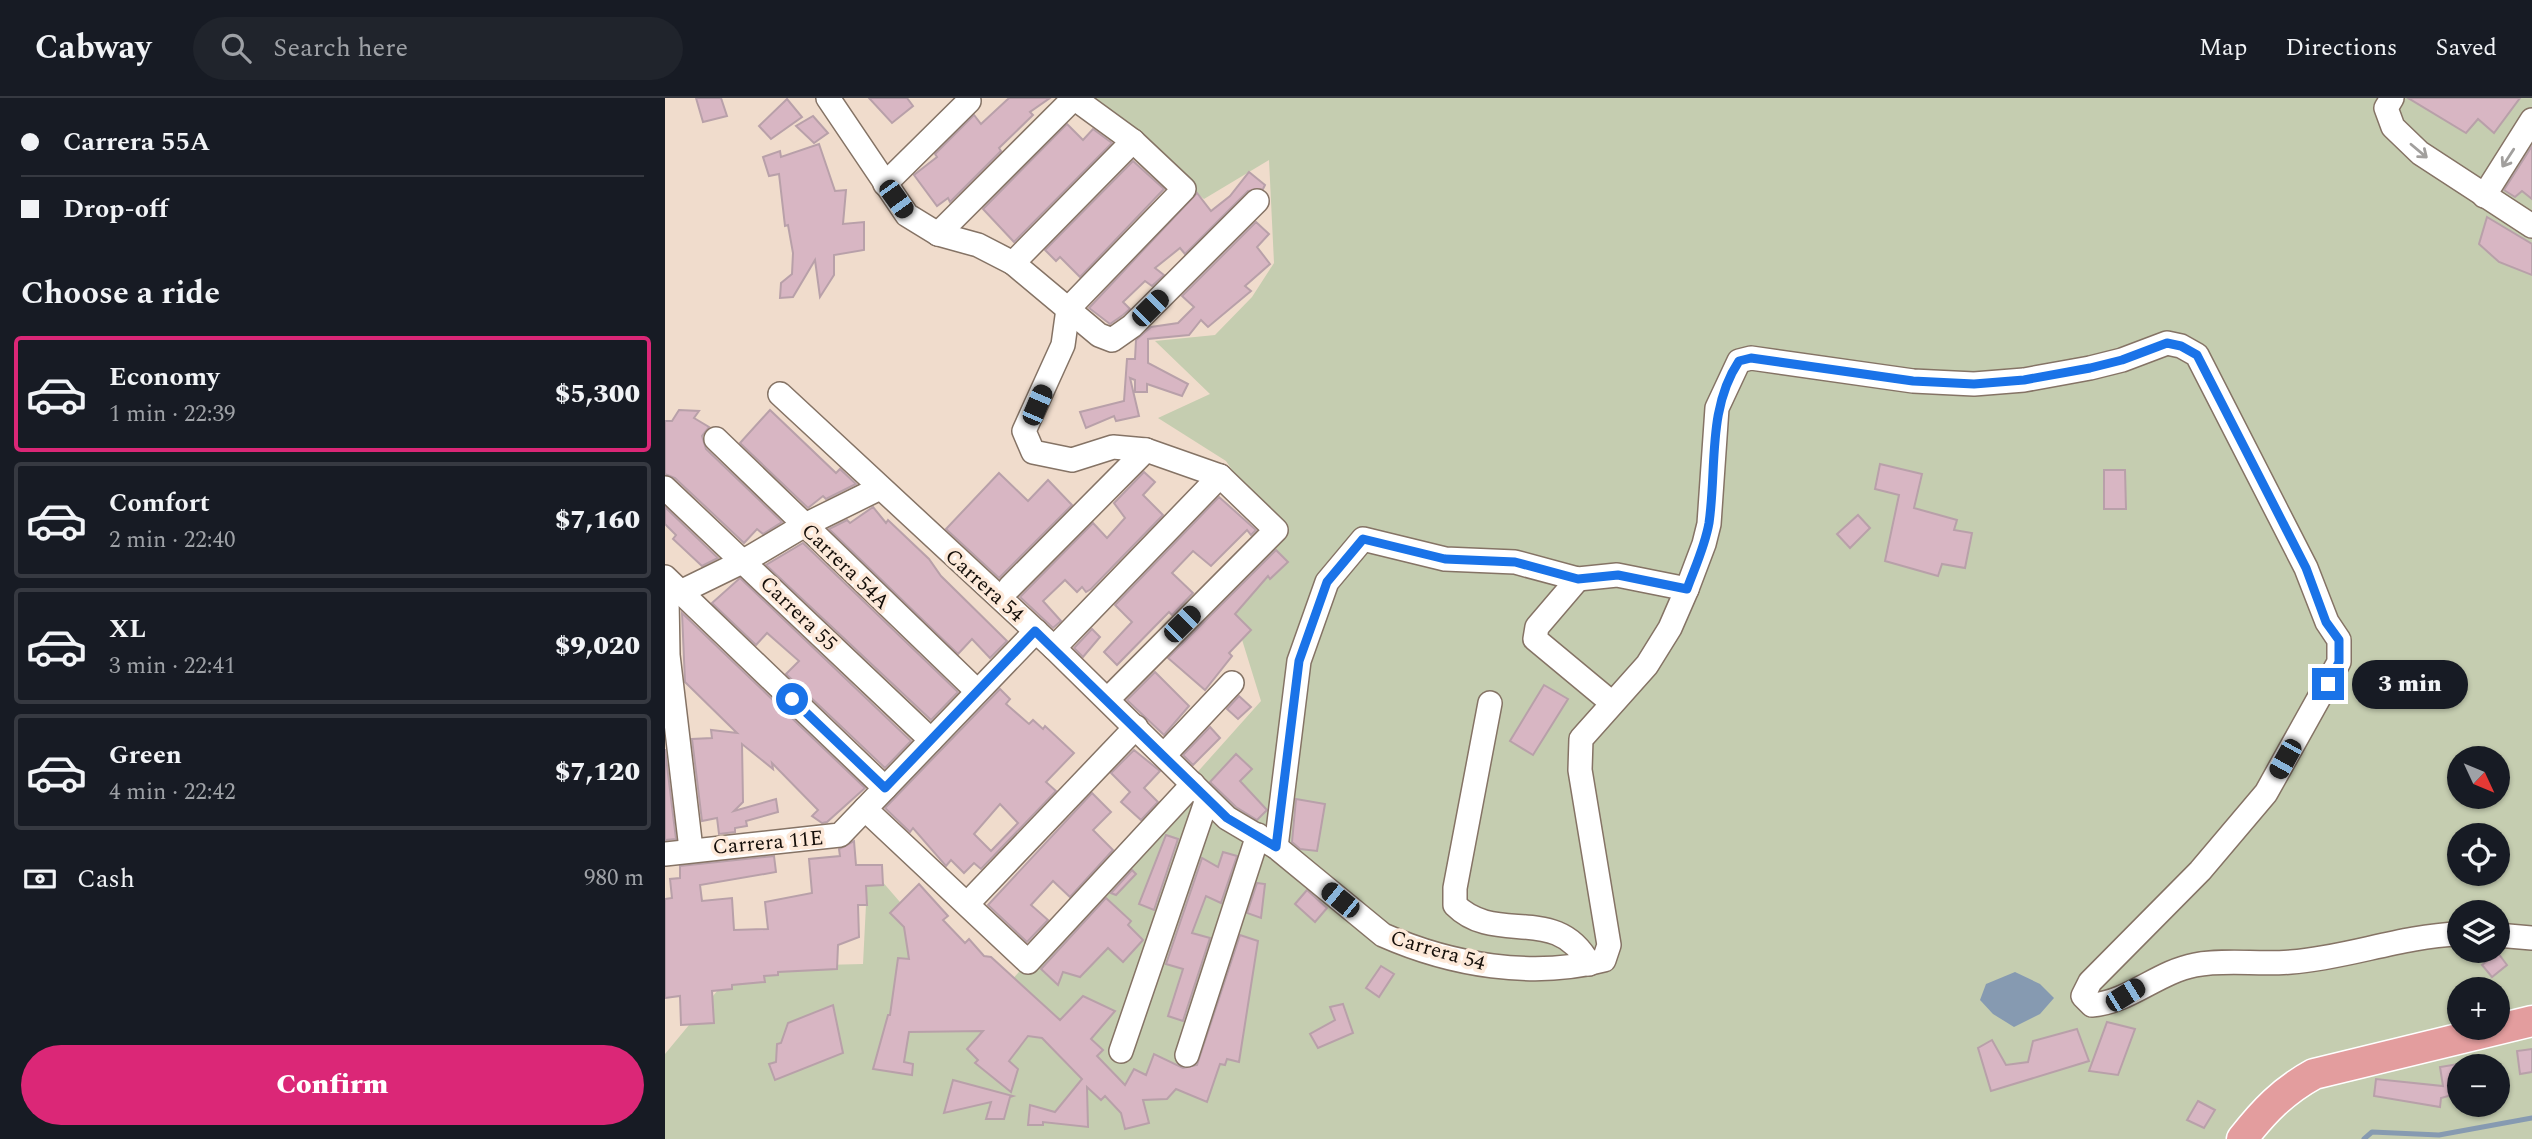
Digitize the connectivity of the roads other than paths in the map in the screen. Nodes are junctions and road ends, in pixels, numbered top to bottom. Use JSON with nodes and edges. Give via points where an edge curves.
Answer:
{"nodes":[{"id":1,"x":828,"y":98,"type":"edge"},
{"id":2,"x":1074,"y":98,"type":"edge"},
{"id":3,"x":2392,"y":98,"type":"edge"},
{"id":4,"x":969,"y":101,"type":"dead end"},
{"id":5,"x":2532,"y":120,"type":"edge"},
{"id":6,"x":1133,"y":141,"type":"junction"},
{"id":7,"x":885,"y":184,"type":"junction"},
{"id":8,"x":2483,"y":196,"type":"junction"},
{"id":9,"x":1257,"y":201,"type":"dead end"},
{"id":10,"x":2532,"y":226,"type":"edge"},
{"id":11,"x":938,"y":234,"type":"junction"},
{"id":12,"x":1013,"y":263,"type":"junction"},
{"id":13,"x":1068,"y":309,"type":"junction"},
{"id":14,"x":780,"y":394,"type":"dead end"},
{"id":15,"x":716,"y":439,"type":"dead end"},
{"id":16,"x":1146,"y":450,"type":"junction"},
{"id":17,"x":1220,"y":476,"type":"junction"},
{"id":18,"x":665,"y":488,"type":"edge"},
{"id":19,"x":880,"y":488,"type":"junction"},
{"id":20,"x":803,"y":526,"type":"junction"},
{"id":21,"x":744,"y":561,"type":"junction"},
{"id":22,"x":1578,"y":579,"type":"junction"},
{"id":23,"x":1010,"y":587,"type":"dead end"},
{"id":24,"x":1687,"y":589,"type":"junction"},
{"id":25,"x":669,"y":592,"type":"edge"},
{"id":26,"x":1035,"y":631,"type":"junction"},
{"id":27,"x":1054,"y":648,"type":"junction"},
{"id":28,"x":1232,"y":683,"type":"dead end"},
{"id":29,"x":977,"y":691,"type":"junction"},
{"id":30,"x":1108,"y":699,"type":"junction"},
{"id":31,"x":1490,"y":704,"type":"dead end"},
{"id":32,"x":1612,"y":704,"type":"junction"},
{"id":33,"x":1136,"y":727,"type":"junction"},
{"id":34,"x":671,"y":731,"type":"edge"},
{"id":35,"x":931,"y":740,"type":"junction"},
{"id":36,"x":1165,"y":754,"type":"junction"},
{"id":37,"x":885,"y":788,"type":"junction"},
{"id":38,"x":1200,"y":791,"type":"junction"},
{"id":39,"x":865,"y":809,"type":"junction"},
{"id":40,"x":1267,"y":841,"type":"junction"},
{"id":41,"x":691,"y":849,"type":"junction"},
{"id":42,"x":665,"y":853,"type":"edge"},
{"id":43,"x":968,"y":903,"type":"junction"},
{"id":44,"x":2447,"y":934,"type":"edge"},
{"id":45,"x":2510,"y":936,"type":"edge"},
{"id":46,"x":2532,"y":938,"type":"edge"},
{"id":47,"x":1589,"y":964,"type":"junction"},
{"id":48,"x":2532,"y":1021,"type":"edge"},
{"id":49,"x":2532,"y":1041,"type":"edge"},
{"id":50,"x":1121,"y":1051,"type":"dead end"},
{"id":51,"x":1187,"y":1055,"type":"dead end"},
{"id":52,"x":2242,"y":1139,"type":"edge"},
{"id":53,"x":2262,"y":1139,"type":"edge"}],
"edges":[{"from":1,"to":7,"type":"street"},
{"from":2,"to":6,"type":"street"},
{"from":2,"to":11,"type":"street"},
{"from":3,"to":8,"type":"street","one_way":true,"via":[[2386,108],[2393,128],[2420,153]]},
{"from":4,"to":7,"type":"street"},
{"from":5,"to":8,"type":"street","one_way":true},
{"from":6,"to":12,"type":"street"},
{"from":6,"to":13,"type":"street","via":[[1184,189]]},
{"from":7,"to":11,"type":"street","via":[[907,215]]},
{"from":8,"to":10,"type":"street"},
{"from":9,"to":13,"type":"street","via":[[1132,326],[1112,340],[1098,335]]},
{"from":11,"to":12,"type":"street","via":[[978,244]]},
{"from":12,"to":13,"type":"street"},
{"from":13,"to":16,"type":"street","via":[[1063,345],[1024,431],[1033,452],[1072,460],[1113,447]]},
{"from":14,"to":19,"type":"street","name":"Carrera 54"},
{"from":15,"to":20,"type":"street","name":"Carrera 54A"},
{"from":16,"to":17,"type":"street"},
{"from":16,"to":23,"type":"street"},
{"from":17,"to":27,"type":"street"},
{"from":17,"to":30,"type":"street","via":[[1276,530]]},
{"from":18,"to":21,"type":"street","name":"Carrera 55"},
{"from":19,"to":20,"type":"street"},
{"from":19,"to":26,"type":"street","name":"Carrera 54"},
{"from":20,"to":21,"type":"street"},
{"from":20,"to":29,"type":"street","name":"Carrera 54A"},
{"from":21,"to":25,"type":"street"},
{"from":21,"to":35,"type":"street","name":"Carrera 55"},
{"from":22,"to":24,"type":"street","via":[[1618,575]]},
{"from":22,"to":32,"type":"street","via":[[1537,628],[1535,639]]},
{"from":22,"to":40,"type":"street","via":[[1515,562],[1445,559],[1363,539],[1327,582],[1299,661]]},
{"from":24,"to":32,"type":"street","via":[[1647,665]]},
{"from":24,"to":44,"type":"street","via":[[1709,524],[1717,408],[1739,361],[1751,358],[1913,381],[1974,384],[2024,380],[2122,360],[2167,343],[2181,346],[2197,355],[2289,535],[2326,622],[2339,640],[2339,662],[2266,793],[2200,871],[2090,982],[2083,996],[2092,1005],[2105,1004],[2158,976],[2196,965],[2292,962]]},
{"from":25,"to":34,"type":"street"},
{"from":25,"to":37,"type":"street"},
{"from":26,"to":27,"type":"street","name":"Carrera 54"},
{"from":26,"to":29,"type":"street","name":"Carrera 11E"},
{"from":27,"to":30,"type":"street","name":"Carrera 54"},
{"from":28,"to":36,"type":"street"},
{"from":29,"to":35,"type":"street","name":"Carrera 11E"},
{"from":30,"to":33,"type":"street","name":"Carrera 54"},
{"from":31,"to":47,"type":"street","via":[[1455,905],[1478,922],[1545,929],[1566,936],[1580,947]]},
{"from":32,"to":47,"type":"street","via":[[1581,739],[1579,751],[1609,945],[1604,960]]},
{"from":33,"to":36,"type":"street","name":"Carrera 54"},
{"from":33,"to":43,"type":"street"},
{"from":34,"to":41,"type":"street"},
{"from":35,"to":37,"type":"street","name":"Carrera 11E"},
{"from":36,"to":38,"type":"street","name":"Carrera 54"},
{"from":37,"to":39,"type":"street","name":"Carrera 11E"},
{"from":38,"to":40,"type":"street","name":"Carrera 54","via":[[1227,818]]},
{"from":38,"to":43,"type":"street","via":[[1028,962]]},
{"from":38,"to":50,"type":"street"},
{"from":39,"to":41,"type":"street","name":"Carrera 11E","via":[[840,835]]},
{"from":39,"to":43,"type":"street"},
{"from":40,"to":47,"type":"street","name":"Carrera 54","via":[[1383,935],[1401,943],[1488,966],[1565,970]]},
{"from":40,"to":51,"type":"street"},
{"from":41,"to":42,"type":"street","name":"Carrera 11E"},
{"from":45,"to":46,"type":"street"},
{"from":48,"to":52,"type":"main road","via":[[2314,1074],[2271,1103]]},
{"from":49,"to":53,"type":"main road","via":[[2325,1086],[2292,1105]]}]}
